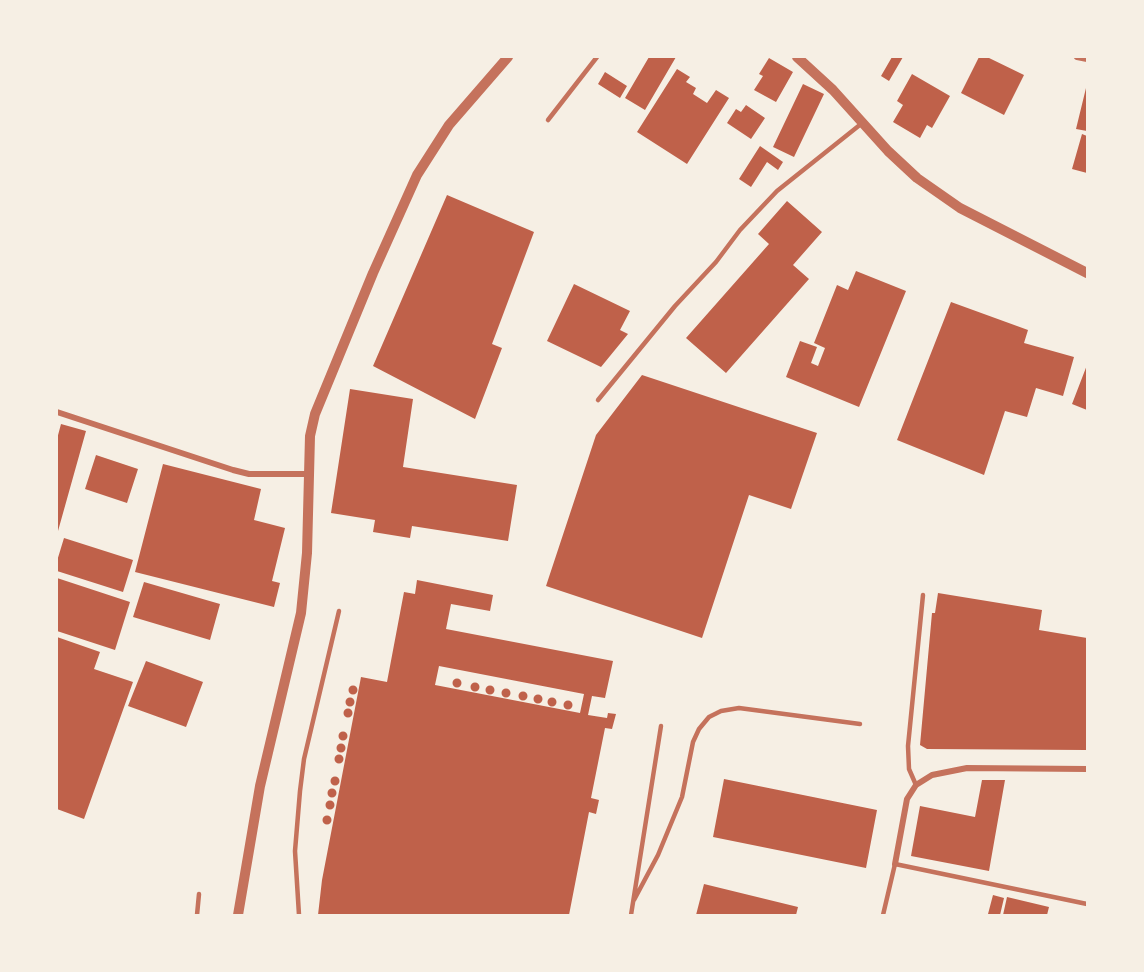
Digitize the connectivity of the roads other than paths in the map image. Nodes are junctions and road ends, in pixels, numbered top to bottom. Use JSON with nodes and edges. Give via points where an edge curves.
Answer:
{"nodes":[{"id":1,"x":508,"y":57,"type":"edge"},
{"id":2,"x":597,"y":57,"type":"edge"},
{"id":3,"x":797,"y":57,"type":"edge"},
{"id":4,"x":1077,"y":57,"type":"edge"},
{"id":5,"x":1087,"y":59,"type":"edge"},
{"id":6,"x":548,"y":120,"type":"dead end"},
{"id":7,"x":863,"y":122,"type":"junction"},
{"id":8,"x":1087,"y":273,"type":"edge"},
{"id":9,"x":598,"y":400,"type":"dead end"},
{"id":10,"x":57,"y":412,"type":"edge"},
{"id":11,"x":308,"y":474,"type":"junction"},
{"id":12,"x":923,"y":595,"type":"dead end"},
{"id":13,"x":339,"y":611,"type":"dead end"},
{"id":14,"x":860,"y":724,"type":"dead end"},
{"id":15,"x":662,"y":726,"type":"dead end"},
{"id":16,"x":1087,"y":769,"type":"edge"},
{"id":17,"x":916,"y":785,"type":"junction"},
{"id":18,"x":895,"y":864,"type":"junction"},
{"id":19,"x":200,"y":894,"type":"dead end"},
{"id":20,"x":634,"y":900,"type":"junction"},
{"id":21,"x":1087,"y":904,"type":"edge"},
{"id":22,"x":197,"y":915,"type":"edge"},
{"id":23,"x":238,"y":915,"type":"edge"},
{"id":24,"x":299,"y":915,"type":"edge"},
{"id":25,"x":631,"y":915,"type":"edge"},
{"id":26,"x":882,"y":915,"type":"edge"}],
"edges":[{"from":1,"to":11,"type":"street","via":[[449,125],[402,205],[315,414]]},
{"from":2,"to":6,"type":"lane"},
{"from":3,"to":7,"type":"street"},
{"from":4,"to":5,"type":"street"},
{"from":7,"to":8,"type":"street","via":[[902,166],[945,199]]},
{"from":7,"to":9,"type":"lane","via":[[777,191]]},
{"from":10,"to":11,"type":"street","via":[[249,474]]},
{"from":11,"to":23,"type":"street","via":[[301,614],[260,786]]},
{"from":12,"to":17,"type":"lane","via":[[908,746],[909,769]]},
{"from":13,"to":24,"type":"lane","via":[[301,780],[295,851]]},
{"from":14,"to":20,"type":"lane","via":[[739,708],[709,717],[693,742],[682,796]]},
{"from":15,"to":20,"type":"lane"},
{"from":16,"to":17,"type":"street","via":[[967,768],[941,771]]},
{"from":17,"to":18,"type":"street","via":[[907,799]]},
{"from":18,"to":21,"type":"lane"},
{"from":18,"to":26,"type":"lane"},
{"from":19,"to":22,"type":"lane"},
{"from":20,"to":25,"type":"lane"}]}
